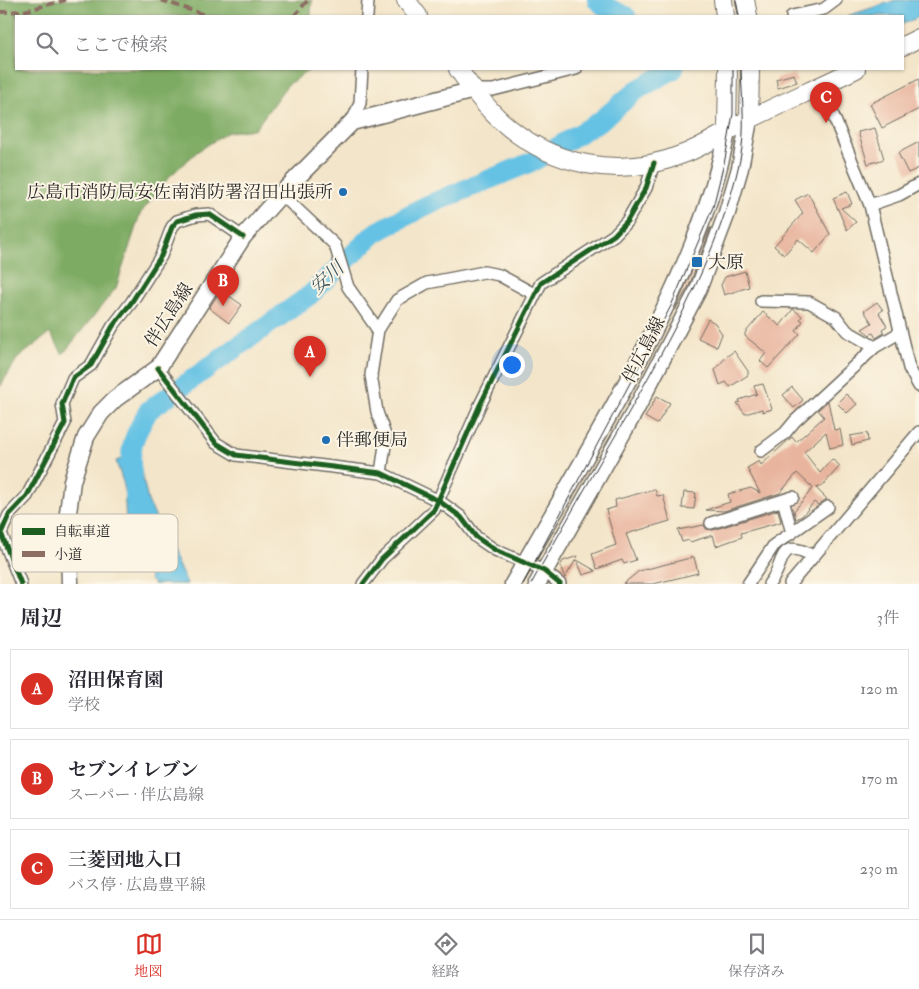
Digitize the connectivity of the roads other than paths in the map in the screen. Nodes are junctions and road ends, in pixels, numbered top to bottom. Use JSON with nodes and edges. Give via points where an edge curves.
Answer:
{"nodes":[{"id":1,"x":368,"y":0,"type":"edge"},
{"id":2,"x":406,"y":0,"type":"edge"},
{"id":3,"x":723,"y":0,"type":"edge"},
{"id":4,"x":745,"y":0,"type":"edge"},
{"id":5,"x":836,"y":0,"type":"edge"},
{"id":6,"x":367,"y":15,"type":"edge"},
{"id":7,"x":417,"y":15,"type":"edge"},
{"id":8,"x":725,"y":15,"type":"edge"},
{"id":9,"x":748,"y":15,"type":"edge"},
{"id":10,"x":797,"y":15,"type":"edge"},
{"id":11,"x":919,"y":38,"type":"edge"},
{"id":12,"x":904,"y":46,"type":"edge"},
{"id":13,"x":362,"y":70,"type":"edge"},
{"id":14,"x":459,"y":70,"type":"edge"},
{"id":15,"x":572,"y":70,"type":"edge"},
{"id":16,"x":728,"y":70,"type":"edge"},
{"id":17,"x":750,"y":70,"type":"edge"},
{"id":18,"x":854,"y":70,"type":"edge"},
{"id":19,"x":821,"y":86,"type":"junction"},
{"id":20,"x":474,"y":90,"type":"junction"},
{"id":21,"x":749,"y":120,"type":"junction"},
{"id":22,"x":352,"y":122,"type":"junction"},
{"id":23,"x":727,"y":132,"type":"junction"},
{"id":24,"x":654,"y":162,"type":"junction"},
{"id":25,"x":919,"y":184,"type":"edge"},
{"id":26,"x":280,"y":194,"type":"junction"},
{"id":27,"x":870,"y":205,"type":"junction"},
{"id":28,"x":243,"y":237,"type":"junction"},
{"id":29,"x":534,"y":294,"type":"junction"},
{"id":30,"x":760,"y":301,"type":"dead end"},
{"id":31,"x":378,"y":330,"type":"junction"},
{"id":32,"x":899,"y":333,"type":"junction"},
{"id":33,"x":875,"y":347,"type":"junction"},
{"id":34,"x":161,"y":372,"type":"junction"},
{"id":35,"x":919,"y":386,"type":"edge"},
{"id":36,"x":616,"y":403,"type":"junction"},
{"id":37,"x":635,"y":411,"type":"junction"},
{"id":38,"x":919,"y":432,"type":"edge"},
{"id":39,"x":761,"y":451,"type":"dead end"},
{"id":40,"x":381,"y":472,"type":"junction"},
{"id":41,"x":439,"y":501,"type":"junction"},
{"id":42,"x":828,"y":506,"type":"dead end"},
{"id":43,"x":68,"y":514,"type":"edge"},
{"id":44,"x":711,"y":523,"type":"dead end"},
{"id":45,"x":792,"y":533,"type":"junction"},
{"id":46,"x":813,"y":556,"type":"junction"},
{"id":47,"x":12,"y":561,"type":"edge"},
{"id":48,"x":525,"y":563,"type":"junction"},
{"id":49,"x":16,"y":572,"type":"edge"},
{"id":50,"x":541,"y":577,"type":"edge"},
{"id":51,"x":21,"y":584,"type":"edge"},
{"id":52,"x":363,"y":584,"type":"edge"},
{"id":53,"x":513,"y":584,"type":"edge"},
{"id":54,"x":560,"y":584,"type":"edge"},
{"id":55,"x":748,"y":584,"type":"edge"},
{"id":56,"x":769,"y":584,"type":"edge"},
{"id":57,"x":790,"y":584,"type":"edge"}],
"edges":[{"from":1,"to":6,"type":"street"},
{"from":2,"to":7,"type":"main road"},
{"from":3,"to":8,"type":"main road"},
{"from":4,"to":9,"type":"main road"},
{"from":5,"to":10,"type":"street","via":[[824,9]]},
{"from":11,"to":12,"type":"main road"},
{"from":13,"to":22,"type":"street","via":[[360,103]]},
{"from":14,"to":20,"type":"main road"},
{"from":15,"to":20,"type":"street","via":[[493,90]]},
{"from":16,"to":23,"type":"main road"},
{"from":17,"to":21,"type":"main road"},
{"from":18,"to":19,"type":"main road"},
{"from":19,"to":21,"type":"main road"},
{"from":19,"to":27,"type":"street"},
{"from":20,"to":22,"type":"main road"},
{"from":20,"to":24,"type":"main road","via":[[499,119],[528,141],[572,162],[592,167]]},
{"from":21,"to":23,"type":"main road"},
{"from":21,"to":37,"type":"main road","name":"伴広島線","via":[[727,213],[698,290]]},
{"from":22,"to":26,"type":"main road","name":"伴広島線"},
{"from":23,"to":24,"type":"main road","via":[[686,153]]},
{"from":23,"to":36,"type":"main road","name":"伴広島線","via":[[707,210],[678,283]]},
{"from":24,"to":29,"type":"street","via":[[646,188],[627,222],[540,283]]},
{"from":25,"to":27,"type":"street"},
{"from":26,"to":28,"type":"main road","name":"伴広島線"},
{"from":26,"to":31,"type":"street","via":[[335,246],[348,287]]},
{"from":27,"to":32,"type":"street"},
{"from":28,"to":34,"type":"main road","name":"伴広島線"},
{"from":28,"to":47,"type":"street","via":[[209,214],[196,215],[172,227],[161,256],[113,326],[91,365],[73,378],[62,404],[65,422],[27,496],[9,515],[1,533]]},
{"from":29,"to":31,"type":"street","via":[[499,275],[484,272],[427,283],[397,300]]},
{"from":29,"to":41,"type":"street","via":[[480,404]]},
{"from":30,"to":33,"type":"street","via":[[809,302],[836,317],[847,331]]},
{"from":31,"to":40,"type":"street","via":[[371,375],[377,412],[386,438]]},
{"from":32,"to":33,"type":"street"},
{"from":32,"to":35,"type":"street","via":[[909,368]]},
{"from":33,"to":39,"type":"street","via":[[785,433]]},
{"from":34,"to":40,"type":"street","via":[[216,443],[236,455]]},
{"from":34,"to":43,"type":"main road","name":"伴広島線","via":[[115,399],[100,413],[86,437],[72,481]]},
{"from":36,"to":37,"type":"main road"},
{"from":36,"to":48,"type":"main road","name":"伴広島線"},
{"from":37,"to":50,"type":"main road","name":"伴広島線"},
{"from":38,"to":46,"type":"street"},
{"from":40,"to":41,"type":"street"},
{"from":41,"to":48,"type":"street","via":[[461,517],[476,537],[494,550]]},
{"from":41,"to":52,"type":"street","via":[[434,510],[382,559]]},
{"from":42,"to":45,"type":"street"},
{"from":44,"to":45,"type":"street","via":[[788,499]]},
{"from":45,"to":55,"type":"street","via":[[774,545]]},
{"from":46,"to":56,"type":"street","via":[[799,548],[788,550],[782,555]]},
{"from":46,"to":57,"type":"street"},
{"from":48,"to":50,"type":"street"},
{"from":48,"to":53,"type":"main road","name":"伴広島線"},
{"from":49,"to":51,"type":"street"},
{"from":50,"to":54,"type":"street"}]}
